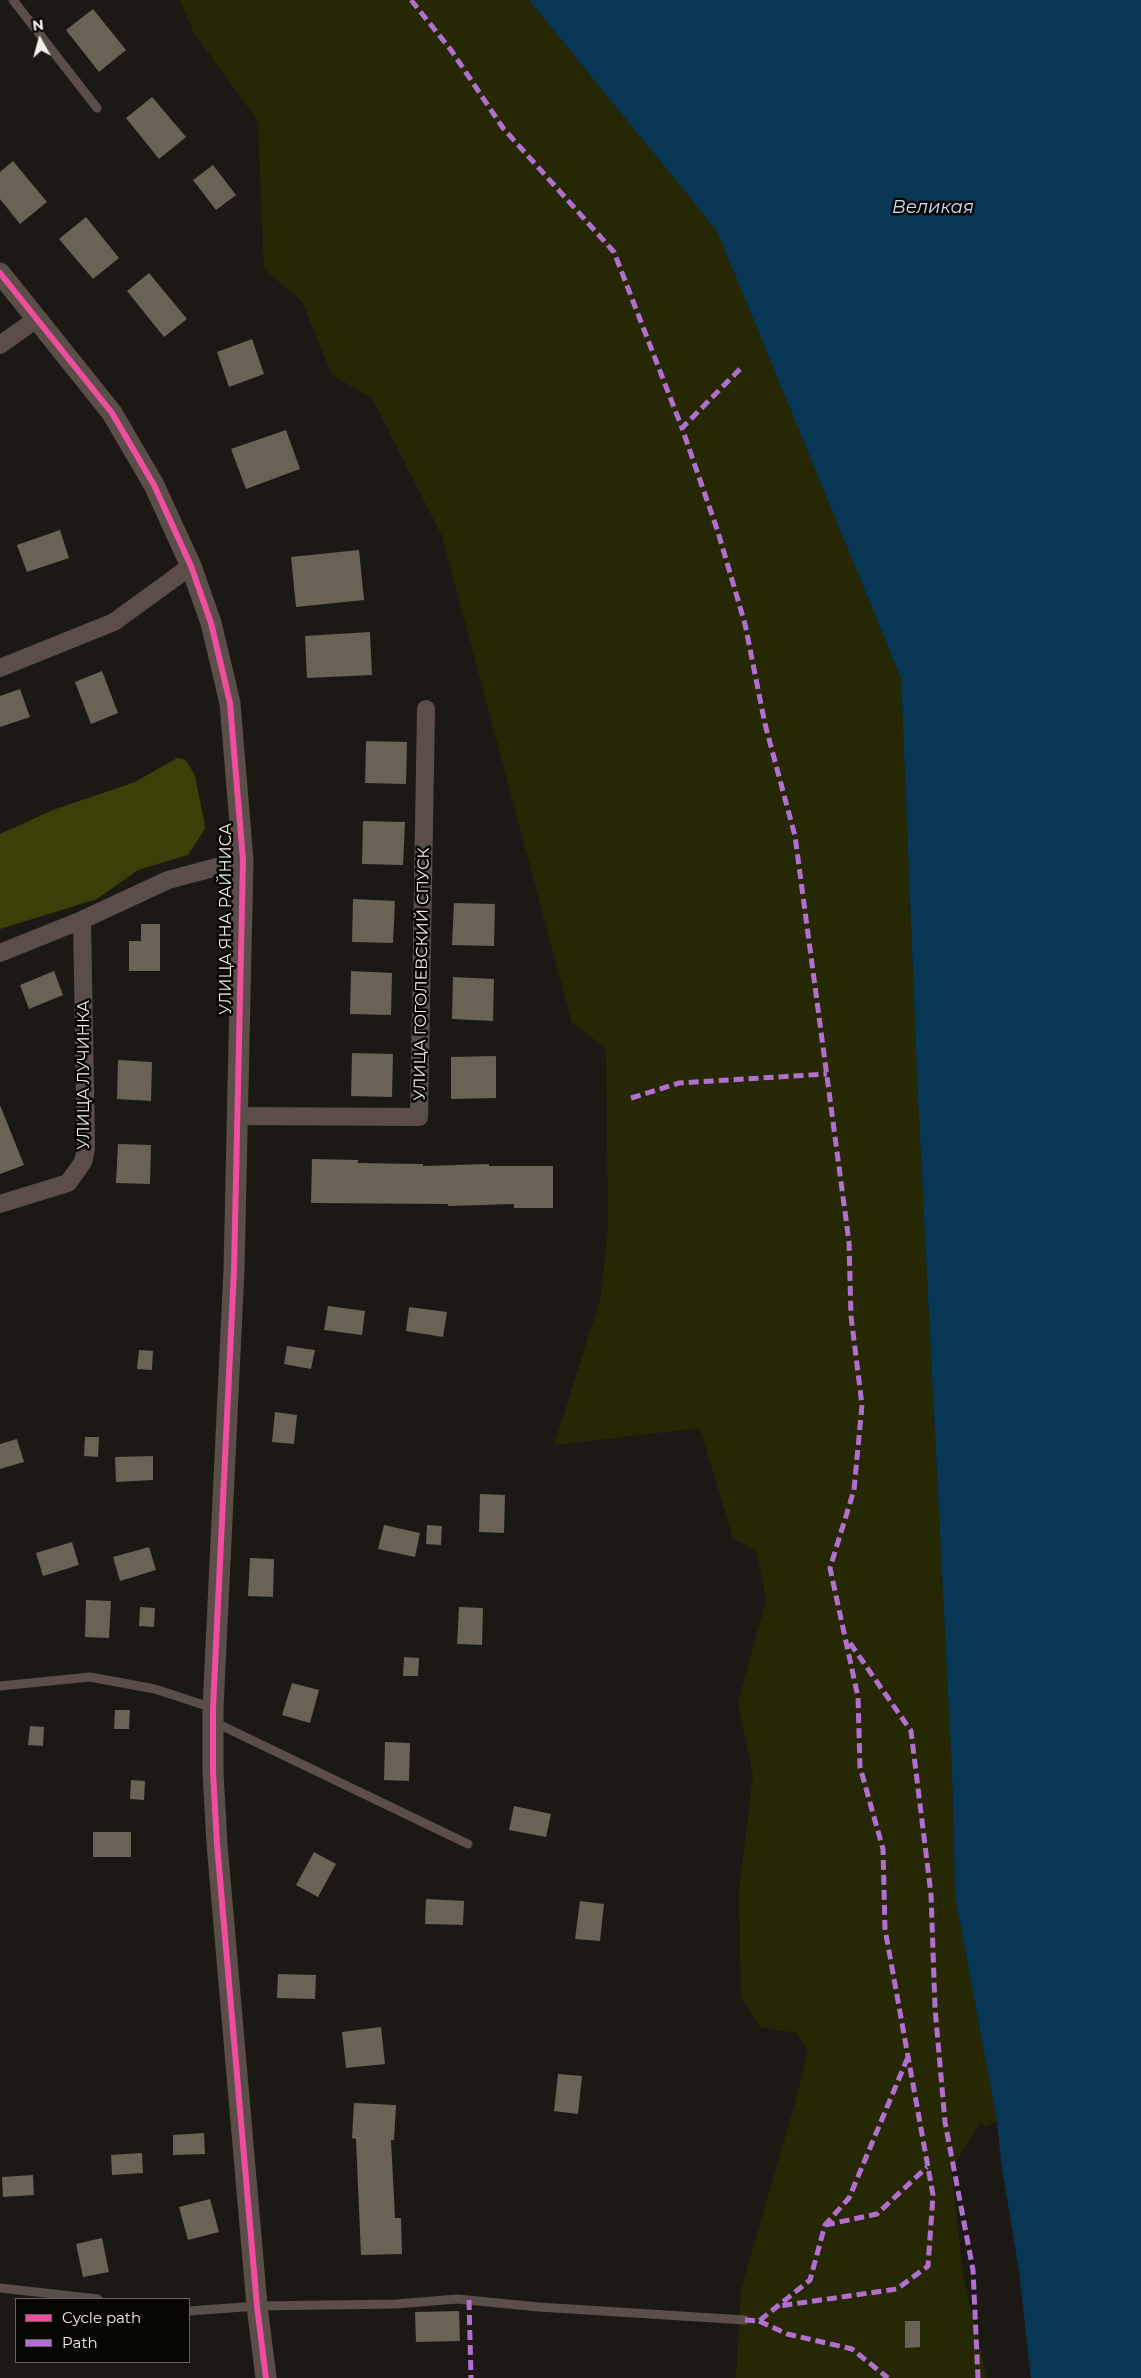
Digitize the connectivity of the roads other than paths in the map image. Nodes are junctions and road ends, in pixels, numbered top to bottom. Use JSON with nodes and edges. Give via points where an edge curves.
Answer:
{"nodes":[{"id":1,"x":13,"y":0,"type":"edge"},
{"id":2,"x":97,"y":108,"type":"dead end"},
{"id":3,"x":0,"y":273,"type":"edge"},
{"id":4,"x":38,"y":318,"type":"junction"},
{"id":5,"x":0,"y":345,"type":"edge"},
{"id":6,"x":191,"y":566,"type":"junction"},
{"id":7,"x":0,"y":668,"type":"edge"},
{"id":8,"x":426,"y":709,"type":"dead end"},
{"id":9,"x":243,"y":860,"type":"junction"},
{"id":10,"x":82,"y":920,"type":"junction"},
{"id":11,"x":0,"y":953,"type":"edge"},
{"id":12,"x":238,"y":1116,"type":"junction"},
{"id":13,"x":0,"y":1204,"type":"edge"},
{"id":14,"x":0,"y":1686,"type":"edge"},
{"id":15,"x":213,"y":1714,"type":"junction"},
{"id":16,"x":468,"y":1844,"type":"dead end"},
{"id":17,"x":0,"y":2288,"type":"edge"},
{"id":18,"x":89,"y":2298,"type":"edge"},
{"id":19,"x":257,"y":2306,"type":"junction"},
{"id":20,"x":190,"y":2311,"type":"edge"},
{"id":21,"x":745,"y":2320,"type":"dead end"},
{"id":22,"x":266,"y":2378,"type":"edge"}],
"edges":[{"from":1,"to":2,"type":"lane"},
{"from":3,"to":4,"type":"street","name":"УЛИЦА ЯНА РАЙНИСА"},
{"from":4,"to":5,"type":"street"},
{"from":4,"to":6,"type":"street","name":"УЛИЦА ЯНА РАЙНИСА","via":[[112,413],[154,485]]},
{"from":6,"to":7,"type":"street","via":[[114,622]]},
{"from":6,"to":9,"type":"street","name":"УЛИЦА ЯНА РАЙНИСА","via":[[211,623],[230,702]]},
{"from":8,"to":12,"type":"street","name":"УЛИЦА ГОГОЛЕВСКИЙ СПУСК","via":[[419,1117]]},
{"from":9,"to":10,"type":"street","via":[[168,880]]},
{"from":9,"to":12,"type":"street","name":"УЛИЦА ЯНА РАЙНИСА"},
{"from":10,"to":11,"type":"street"},
{"from":10,"to":13,"type":"street","name":"УЛИЦА ЛУЧИНКА","via":[[86,1149],[68,1183]]},
{"from":12,"to":15,"type":"street","name":"УЛИЦА ЯНА РАЙНИСА"},
{"from":14,"to":15,"type":"lane","via":[[90,1677],[155,1689]]},
{"from":15,"to":16,"type":"lane"},
{"from":15,"to":19,"type":"street","name":"УЛИЦА ЯНА РАЙНИСА","via":[[217,1844]]},
{"from":17,"to":18,"type":"lane"},
{"from":19,"to":20,"type":"lane"},
{"from":19,"to":21,"type":"lane","via":[[396,2304],[457,2299]]},
{"from":19,"to":22,"type":"street","name":"УЛИЦА ЯНА РАЙНИСА"}]}
